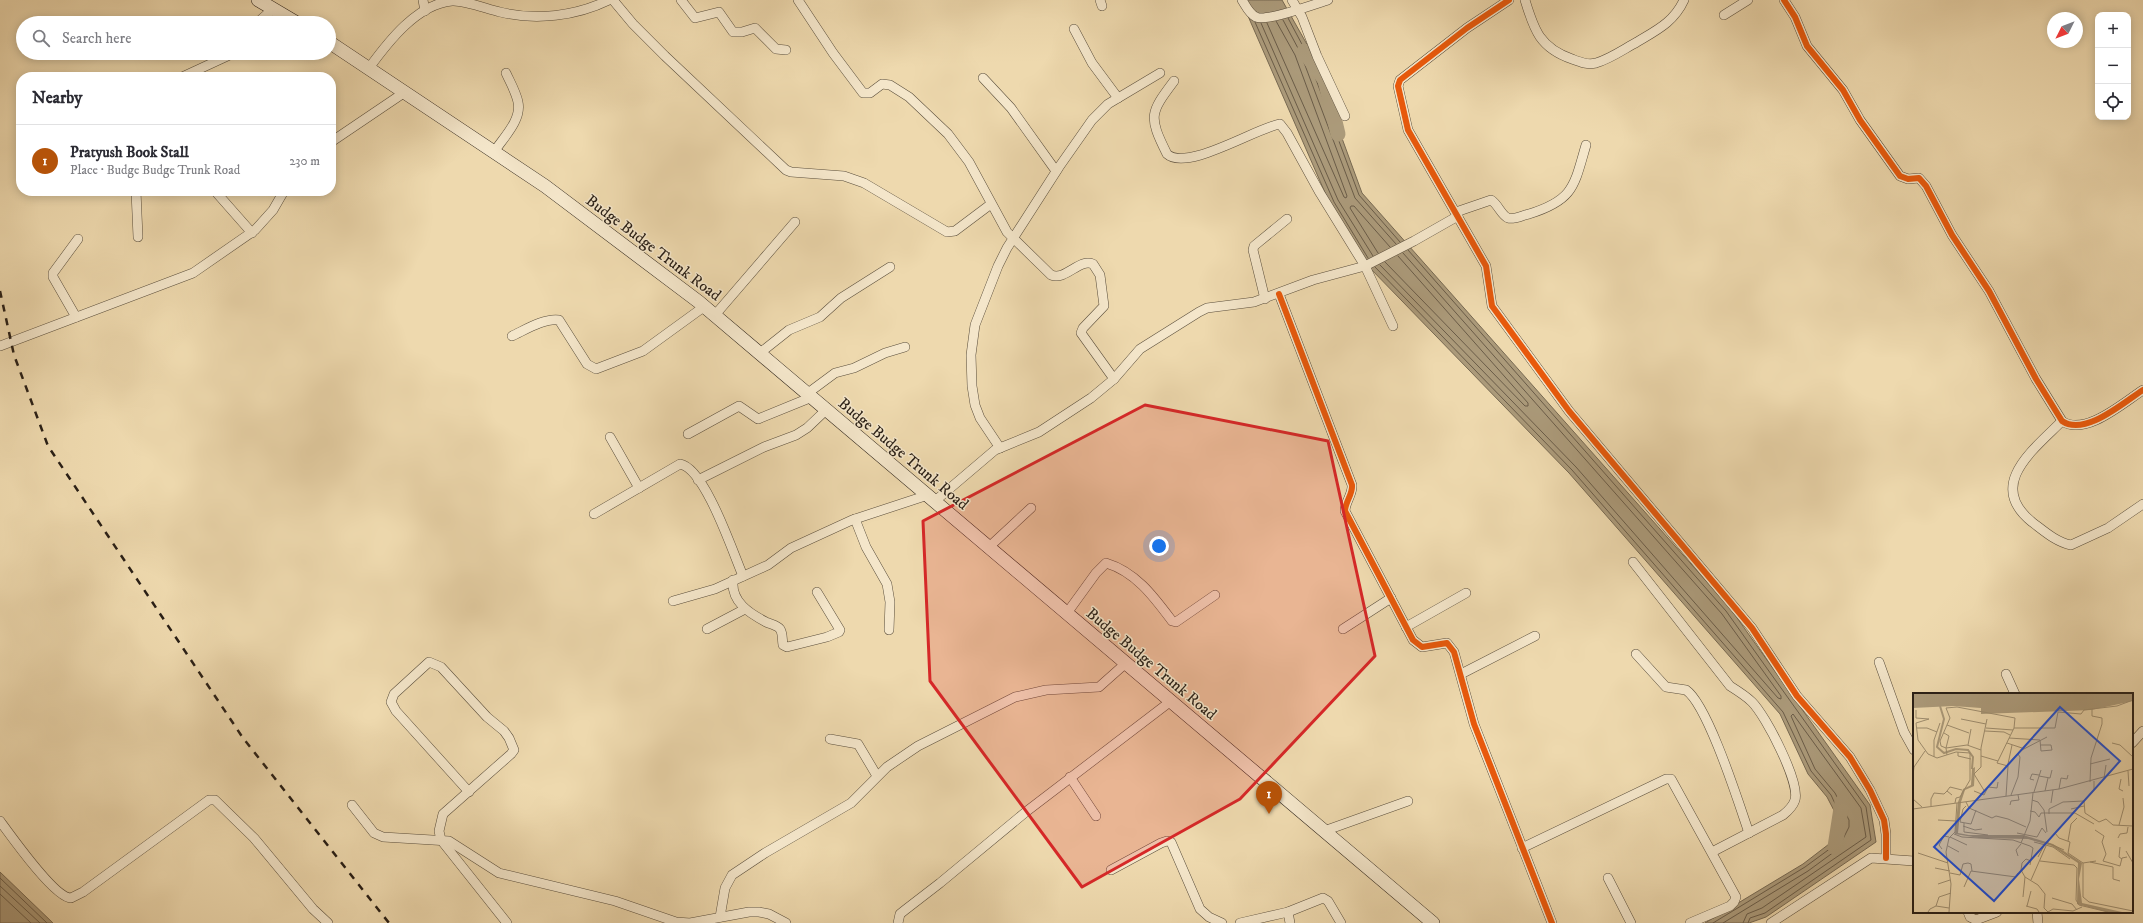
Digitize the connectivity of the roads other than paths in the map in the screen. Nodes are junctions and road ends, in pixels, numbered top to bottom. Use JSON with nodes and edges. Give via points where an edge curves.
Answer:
{"nodes":[{"id":1,"x":258,"y":0,"type":"edge"},
{"id":2,"x":423,"y":0,"type":"edge"},
{"id":3,"x":609,"y":0,"type":"edge"},
{"id":4,"x":613,"y":0,"type":"edge"},
{"id":5,"x":681,"y":0,"type":"edge"},
{"id":6,"x":798,"y":0,"type":"edge"},
{"id":7,"x":1242,"y":0,"type":"edge"},
{"id":8,"x":1292,"y":0,"type":"edge"},
{"id":9,"x":1328,"y":0,"type":"edge"},
{"id":10,"x":1509,"y":0,"type":"edge"},
{"id":11,"x":1525,"y":0,"type":"edge"},
{"id":12,"x":1684,"y":0,"type":"edge"},
{"id":13,"x":1748,"y":0,"type":"edge"},
{"id":14,"x":1784,"y":0,"type":"edge"},
{"id":15,"x":273,"y":9,"type":"junction"},
{"id":16,"x":425,"y":10,"type":"junction"},
{"id":17,"x":1296,"y":11,"type":"junction"},
{"id":18,"x":1724,"y":15,"type":"dead end"},
{"id":19,"x":265,"y":16,"type":"edge"},
{"id":20,"x":285,"y":16,"type":"edge"},
{"id":21,"x":1074,"y":29,"type":"dead end"},
{"id":22,"x":336,"y":47,"type":"edge"},
{"id":23,"x":786,"y":50,"type":"dead end"},
{"id":24,"x":219,"y":60,"type":"edge"},
{"id":25,"x":369,"y":68,"type":"junction"},
{"id":26,"x":193,"y":72,"type":"edge"},
{"id":27,"x":506,"y":73,"type":"dead end"},
{"id":28,"x":1160,"y":73,"type":"dead end"},
{"id":29,"x":983,"y":78,"type":"dead end"},
{"id":30,"x":1174,"y":81,"type":"dead end"},
{"id":31,"x":405,"y":92,"type":"junction"},
{"id":32,"x":1118,"y":98,"type":"junction"},
{"id":33,"x":1345,"y":116,"type":"dead end"},
{"id":34,"x":336,"y":139,"type":"edge"},
{"id":35,"x":1586,"y":145,"type":"dead end"},
{"id":36,"x":494,"y":152,"type":"junction"},
{"id":37,"x":1056,"y":171,"type":"junction"},
{"id":38,"x":136,"y":196,"type":"edge"},
{"id":39,"x":219,"y":196,"type":"edge"},
{"id":40,"x":281,"y":196,"type":"edge"},
{"id":41,"x":991,"y":204,"type":"junction"},
{"id":42,"x":1457,"y":214,"type":"junction"},
{"id":43,"x":1287,"y":219,"type":"dead end"},
{"id":44,"x":795,"y":222,"type":"dead end"},
{"id":45,"x":252,"y":233,"type":"junction"},
{"id":46,"x":138,"y":236,"type":"dead end"},
{"id":47,"x":1013,"y":238,"type":"junction"},
{"id":48,"x":78,"y":239,"type":"dead end"},
{"id":49,"x":1367,"y":265,"type":"junction"},
{"id":50,"x":890,"y":267,"type":"dead end"},
{"id":51,"x":1279,"y":294,"type":"junction"},
{"id":52,"x":1265,"y":299,"type":"junction"},
{"id":53,"x":710,"y":311,"type":"junction"},
{"id":54,"x":76,"y":317,"type":"junction"},
{"id":55,"x":1393,"y":326,"type":"dead end"},
{"id":56,"x":512,"y":336,"type":"dead end"},
{"id":57,"x":0,"y":346,"type":"edge"},
{"id":58,"x":905,"y":347,"type":"dead end"},
{"id":59,"x":760,"y":353,"type":"junction"},
{"id":60,"x":1114,"y":379,"type":"junction"},
{"id":61,"x":2143,"y":390,"type":"edge"},
{"id":62,"x":810,"y":395,"type":"junction"},
{"id":63,"x":826,"y":409,"type":"junction"},
{"id":64,"x":2062,"y":421,"type":"junction"},
{"id":65,"x":688,"y":434,"type":"dead end"},
{"id":66,"x":610,"y":437,"type":"dead end"},
{"id":67,"x":1000,"y":448,"type":"junction"},
{"id":68,"x":698,"y":480,"type":"junction"},
{"id":69,"x":639,"y":488,"type":"junction"},
{"id":70,"x":931,"y":498,"type":"junction"},
{"id":71,"x":2143,"y":504,"type":"edge"},
{"id":72,"x":1031,"y":508,"type":"dead end"},
{"id":73,"x":594,"y":514,"type":"dead end"},
{"id":74,"x":855,"y":519,"type":"junction"},
{"id":75,"x":989,"y":547,"type":"junction"},
{"id":76,"x":1633,"y":562,"type":"dead end"},
{"id":77,"x":743,"y":576,"type":"junction"},
{"id":78,"x":733,"y":580,"type":"junction"},
{"id":79,"x":817,"y":592,"type":"dead end"},
{"id":80,"x":1466,"y":593,"type":"dead end"},
{"id":81,"x":1215,"y":595,"type":"dead end"},
{"id":82,"x":1391,"y":598,"type":"junction"},
{"id":83,"x":673,"y":602,"type":"dead end"},
{"id":84,"x":745,"y":609,"type":"junction"},
{"id":85,"x":1067,"y":613,"type":"junction"},
{"id":86,"x":1406,"y":627,"type":"junction"},
{"id":87,"x":707,"y":629,"type":"dead end"},
{"id":88,"x":1343,"y":629,"type":"dead end"},
{"id":89,"x":889,"y":630,"type":"dead end"},
{"id":90,"x":1536,"y":636,"type":"dead end"},
{"id":91,"x":1636,"y":654,"type":"dead end"},
{"id":92,"x":1879,"y":662,"type":"dead end"},
{"id":93,"x":1126,"y":663,"type":"junction"},
{"id":94,"x":1461,"y":674,"type":"junction"},
{"id":95,"x":2006,"y":674,"type":"dead end"},
{"id":96,"x":2015,"y":693,"type":"edge"},
{"id":97,"x":1171,"y":701,"type":"junction"},
{"id":98,"x":2143,"y":731,"type":"edge"},
{"id":99,"x":830,"y":739,"type":"dead end"},
{"id":100,"x":2133,"y":742,"type":"edge"},
{"id":101,"x":1913,"y":748,"type":"edge"},
{"id":102,"x":877,"y":776,"type":"junction"},
{"id":103,"x":1070,"y":777,"type":"junction"},
{"id":104,"x":469,"y":792,"type":"junction"},
{"id":105,"x":1408,"y":801,"type":"dead end"},
{"id":106,"x":352,"y":805,"type":"dead end"},
{"id":107,"x":1096,"y":816,"type":"dead end"},
{"id":108,"x":0,"y":821,"type":"edge"},
{"id":109,"x":1324,"y":831,"type":"junction"},
{"id":110,"x":1748,"y":833,"type":"junction"},
{"id":111,"x":441,"y":840,"type":"junction"},
{"id":112,"x":1522,"y":848,"type":"junction"},
{"id":113,"x":1712,"y":852,"type":"junction"},
{"id":114,"x":1886,"y":858,"type":"junction"},
{"id":115,"x":1913,"y":861,"type":"edge"},
{"id":116,"x":1111,"y":870,"type":"dead end"},
{"id":117,"x":1608,"y":878,"type":"dead end"},
{"id":118,"x":1288,"y":912,"type":"junction"},
{"id":119,"x":1968,"y":913,"type":"edge"},
{"id":120,"x":1995,"y":913,"type":"edge"},
{"id":121,"x":2037,"y":913,"type":"edge"},
{"id":122,"x":720,"y":917,"type":"junction"},
{"id":123,"x":1429,"y":922,"type":"edge"},
{"id":124,"x":328,"y":923,"type":"edge"},
{"id":125,"x":507,"y":923,"type":"edge"},
{"id":126,"x":786,"y":923,"type":"edge"},
{"id":127,"x":898,"y":923,"type":"edge"},
{"id":128,"x":1222,"y":923,"type":"edge"},
{"id":129,"x":1240,"y":923,"type":"edge"},
{"id":130,"x":1290,"y":923,"type":"edge"},
{"id":131,"x":1341,"y":923,"type":"edge"},
{"id":132,"x":1552,"y":923,"type":"edge"},
{"id":133,"x":1631,"y":923,"type":"edge"},
{"id":134,"x":1690,"y":923,"type":"edge"},
{"id":135,"x":1771,"y":923,"type":"edge"},
{"id":136,"x":2038,"y":923,"type":"edge"}],
"edges":[{"from":1,"to":15,"type":"main road"},
{"from":2,"to":16,"type":"street"},
{"from":3,"to":16,"type":"street","via":[[589,8],[552,16],[506,14],[454,1]]},
{"from":4,"to":41,"type":"street","via":[[644,35],[786,170],[855,179],[947,232],[955,231]]},
{"from":5,"to":23,"type":"street","via":[[695,18],[719,12],[733,32],[755,28],[776,49]]},
{"from":6,"to":41,"type":"street","via":[[859,88],[866,94],[885,84],[909,97],[948,134],[969,162]]},
{"from":7,"to":17,"type":"street","via":[[1253,16],[1260,18]]},
{"from":8,"to":17,"type":"street"},
{"from":9,"to":17,"type":"street"},
{"from":10,"to":42,"type":"street","via":[[1467,28],[1398,83],[1408,130]]},
{"from":11,"to":12,"type":"street","via":[[1533,26],[1550,48],[1562,56],[1589,64],[1619,52],[1666,25],[1677,14]]},
{"from":13,"to":18,"type":"street"},
{"from":14,"to":64,"type":"street","via":[[1796,17],[1807,46],[1843,90],[1860,120],[1900,176],[1908,179],[1919,178],[1926,186],[1937,210],[1989,291],[2036,379]]},
{"from":15,"to":19,"type":"street"},
{"from":15,"to":20,"type":"main road"},
{"from":16,"to":25,"type":"street","via":[[400,30]]},
{"from":17,"to":33,"type":"street"},
{"from":21,"to":32,"type":"street","via":[[1092,63]]},
{"from":22,"to":25,"type":"main road","name":"Budge Budge Trunk Road"},
{"from":24,"to":26,"type":"street"},
{"from":25,"to":31,"type":"main road","name":"Budge Budge Trunk Road"},
{"from":27,"to":36,"type":"street","via":[[518,102],[517,113],[512,126]]},
{"from":28,"to":32,"type":"street"},
{"from":29,"to":37,"type":"street","via":[[1011,108]]},
{"from":30,"to":49,"type":"street","via":[[1154,109],[1153,117],[1170,157],[1181,158],[1215,151],[1280,124],[1288,133],[1320,194]]},
{"from":31,"to":34,"type":"street"},
{"from":31,"to":36,"type":"main road","name":"Budge Budge Trunk Road"},
{"from":32,"to":37,"type":"street","via":[[1092,120]]},
{"from":35,"to":42,"type":"street","via":[[1574,185],[1570,192],[1554,204],[1513,218],[1505,216],[1491,200]]},
{"from":36,"to":53,"type":"main road","name":"Budge Budge Trunk Road","via":[[545,186]]},
{"from":37,"to":47,"type":"street"},
{"from":38,"to":46,"type":"street"},
{"from":39,"to":45,"type":"street"},
{"from":40,"to":45,"type":"street","via":[[273,210]]},
{"from":41,"to":47,"type":"street"},
{"from":42,"to":49,"type":"street","via":[[1406,246]]},
{"from":42,"to":114,"type":"street","via":[[1486,266],[1492,306],[1543,378],[1752,628],[1797,696],[1850,757],[1884,820]]},
{"from":43,"to":52,"type":"street","via":[[1254,246]]},
{"from":44,"to":53,"type":"street"},
{"from":45,"to":54,"type":"street","via":[[185,277]]},
{"from":47,"to":60,"type":"street","via":[[1056,277],[1084,264],[1093,264],[1100,275],[1104,306],[1081,333]]},
{"from":47,"to":67,"type":"street","via":[[998,266],[975,325],[971,354],[975,406]]},
{"from":48,"to":54,"type":"street","via":[[53,273]]},
{"from":49,"to":51,"type":"street","via":[[1313,280]]},
{"from":49,"to":55,"type":"street"},
{"from":50,"to":59,"type":"street","via":[[841,298],[820,317],[789,330]]},
{"from":51,"to":52,"type":"street"},
{"from":51,"to":82,"type":"street","via":[[1352,485],[1353,489],[1345,511]]},
{"from":52,"to":60,"type":"street","via":[[1244,305],[1208,308],[1199,312],[1140,349]]},
{"from":53,"to":56,"type":"street","via":[[643,351],[596,369],[587,364],[559,320],[537,325]]},
{"from":53,"to":59,"type":"main road","name":"Budge Budge Trunk Road"},
{"from":54,"to":57,"type":"street"},
{"from":58,"to":62,"type":"street","via":[[835,373]]},
{"from":59,"to":62,"type":"main road","name":"Budge Budge Trunk Road"},
{"from":60,"to":67,"type":"street","via":[[1091,398],[1040,432]]},
{"from":61,"to":64,"type":"street","via":[[2101,419],[2075,425]]},
{"from":62,"to":63,"type":"main road","name":"Budge Budge Trunk Road"},
{"from":62,"to":65,"type":"street","via":[[758,419],[739,406]]},
{"from":63,"to":68,"type":"street","via":[[796,435],[775,442]]},
{"from":63,"to":70,"type":"main road","name":"Budge Budge Trunk Road"},
{"from":64,"to":71,"type":"street","via":[[2032,451],[2017,472],[2012,487],[2013,499],[2018,509],[2050,536],[2071,545],[2108,528]]},
{"from":66,"to":69,"type":"street"},
{"from":67,"to":70,"type":"street"},
{"from":68,"to":69,"type":"street","via":[[680,464]]},
{"from":68,"to":77,"type":"street","via":[[708,493]]},
{"from":69,"to":73,"type":"street"},
{"from":70,"to":74,"type":"street"},
{"from":70,"to":75,"type":"main road","name":"Budge Budge Trunk Road"},
{"from":72,"to":75,"type":"street"},
{"from":74,"to":77,"type":"street","via":[[791,548],[768,565]]},
{"from":74,"to":89,"type":"street","via":[[866,547],[887,584],[890,602]]},
{"from":75,"to":85,"type":"main road","name":"Budge Budge Trunk Road"},
{"from":76,"to":110,"type":"street","via":[[1730,686],[1759,710],[1792,778],[1795,800],[1791,808],[1784,815]]},
{"from":77,"to":78,"type":"street"},
{"from":78,"to":83,"type":"street","via":[[715,589]]},
{"from":78,"to":84,"type":"street","via":[[732,589]]},
{"from":79,"to":84,"type":"street","via":[[840,630],[836,634],[790,647],[783,645],[781,632],[777,627]]},
{"from":80,"to":86,"type":"street"},
{"from":81,"to":85,"type":"street","via":[[1176,622],[1141,583],[1127,572],[1106,563]]},
{"from":82,"to":86,"type":"street"},
{"from":82,"to":88,"type":"street"},
{"from":84,"to":87,"type":"street"},
{"from":85,"to":93,"type":"main road","name":"Budge Budge Trunk Road"},
{"from":86,"to":94,"type":"street","via":[[1413,640],[1422,647],[1447,642],[1454,652]]},
{"from":90,"to":94,"type":"street"},
{"from":91,"to":110,"type":"street","via":[[1666,688],[1686,690],[1694,698],[1710,729]]},
{"from":92,"to":101,"type":"street","via":[[1904,732]]},
{"from":93,"to":97,"type":"main road","name":"Budge Budge Trunk Road"},
{"from":93,"to":102,"type":"street","via":[[1099,687],[1046,690],[1015,697],[918,746]]},
{"from":94,"to":112,"type":"street","via":[[1474,724]]},
{"from":95,"to":96,"type":"street"},
{"from":97,"to":103,"type":"street"},
{"from":97,"to":109,"type":"main road","name":"Budge Budge Trunk Road"},
{"from":98,"to":100,"type":"street"},
{"from":99,"to":102,"type":"street","via":[[858,744]]},
{"from":102,"to":122,"type":"street","via":[[851,803],[732,875],[725,888]]},
{"from":103,"to":107,"type":"street"},
{"from":103,"to":127,"type":"street","via":[[900,914]]},
{"from":104,"to":104,"type":"street","via":[[511,754],[514,746],[504,731],[487,717],[441,667],[429,662],[394,694],[391,702],[396,711]]},
{"from":104,"to":111,"type":"street","via":[[443,814],[439,831]]},
{"from":105,"to":109,"type":"street"},
{"from":106,"to":111,"type":"street","via":[[374,833],[383,837]]},
{"from":108,"to":124,"type":"street","via":[[49,883],[61,895],[71,898],[83,892],[210,800],[215,800],[254,838],[313,909]]},
{"from":109,"to":123,"type":"main road","name":"Budge Budge Trunk Road"},
{"from":110,"to":113,"type":"street"},
{"from":111,"to":122,"type":"street","via":[[458,845],[499,873],[608,899],[676,922],[690,923]]},
{"from":111,"to":125,"type":"street"},
{"from":112,"to":113,"type":"street","via":[[1666,779],[1671,779]]},
{"from":112,"to":132,"type":"street"},
{"from":113,"to":134,"type":"street","via":[[1736,897],[1730,906]]},
{"from":114,"to":115,"type":"street"},
{"from":114,"to":135,"type":"street","via":[[1870,858]]},
{"from":116,"to":128,"type":"street","via":[[1161,843],[1171,842],[1200,909]]},
{"from":117,"to":133,"type":"street"},
{"from":118,"to":129,"type":"street"},
{"from":118,"to":130,"type":"street"},
{"from":118,"to":131,"type":"street","via":[[1323,898],[1328,901]]},
{"from":119,"to":120,"type":"street","via":[[1976,920]]},
{"from":121,"to":136,"type":"street"},
{"from":122,"to":126,"type":"street","via":[[760,912]]}]}
